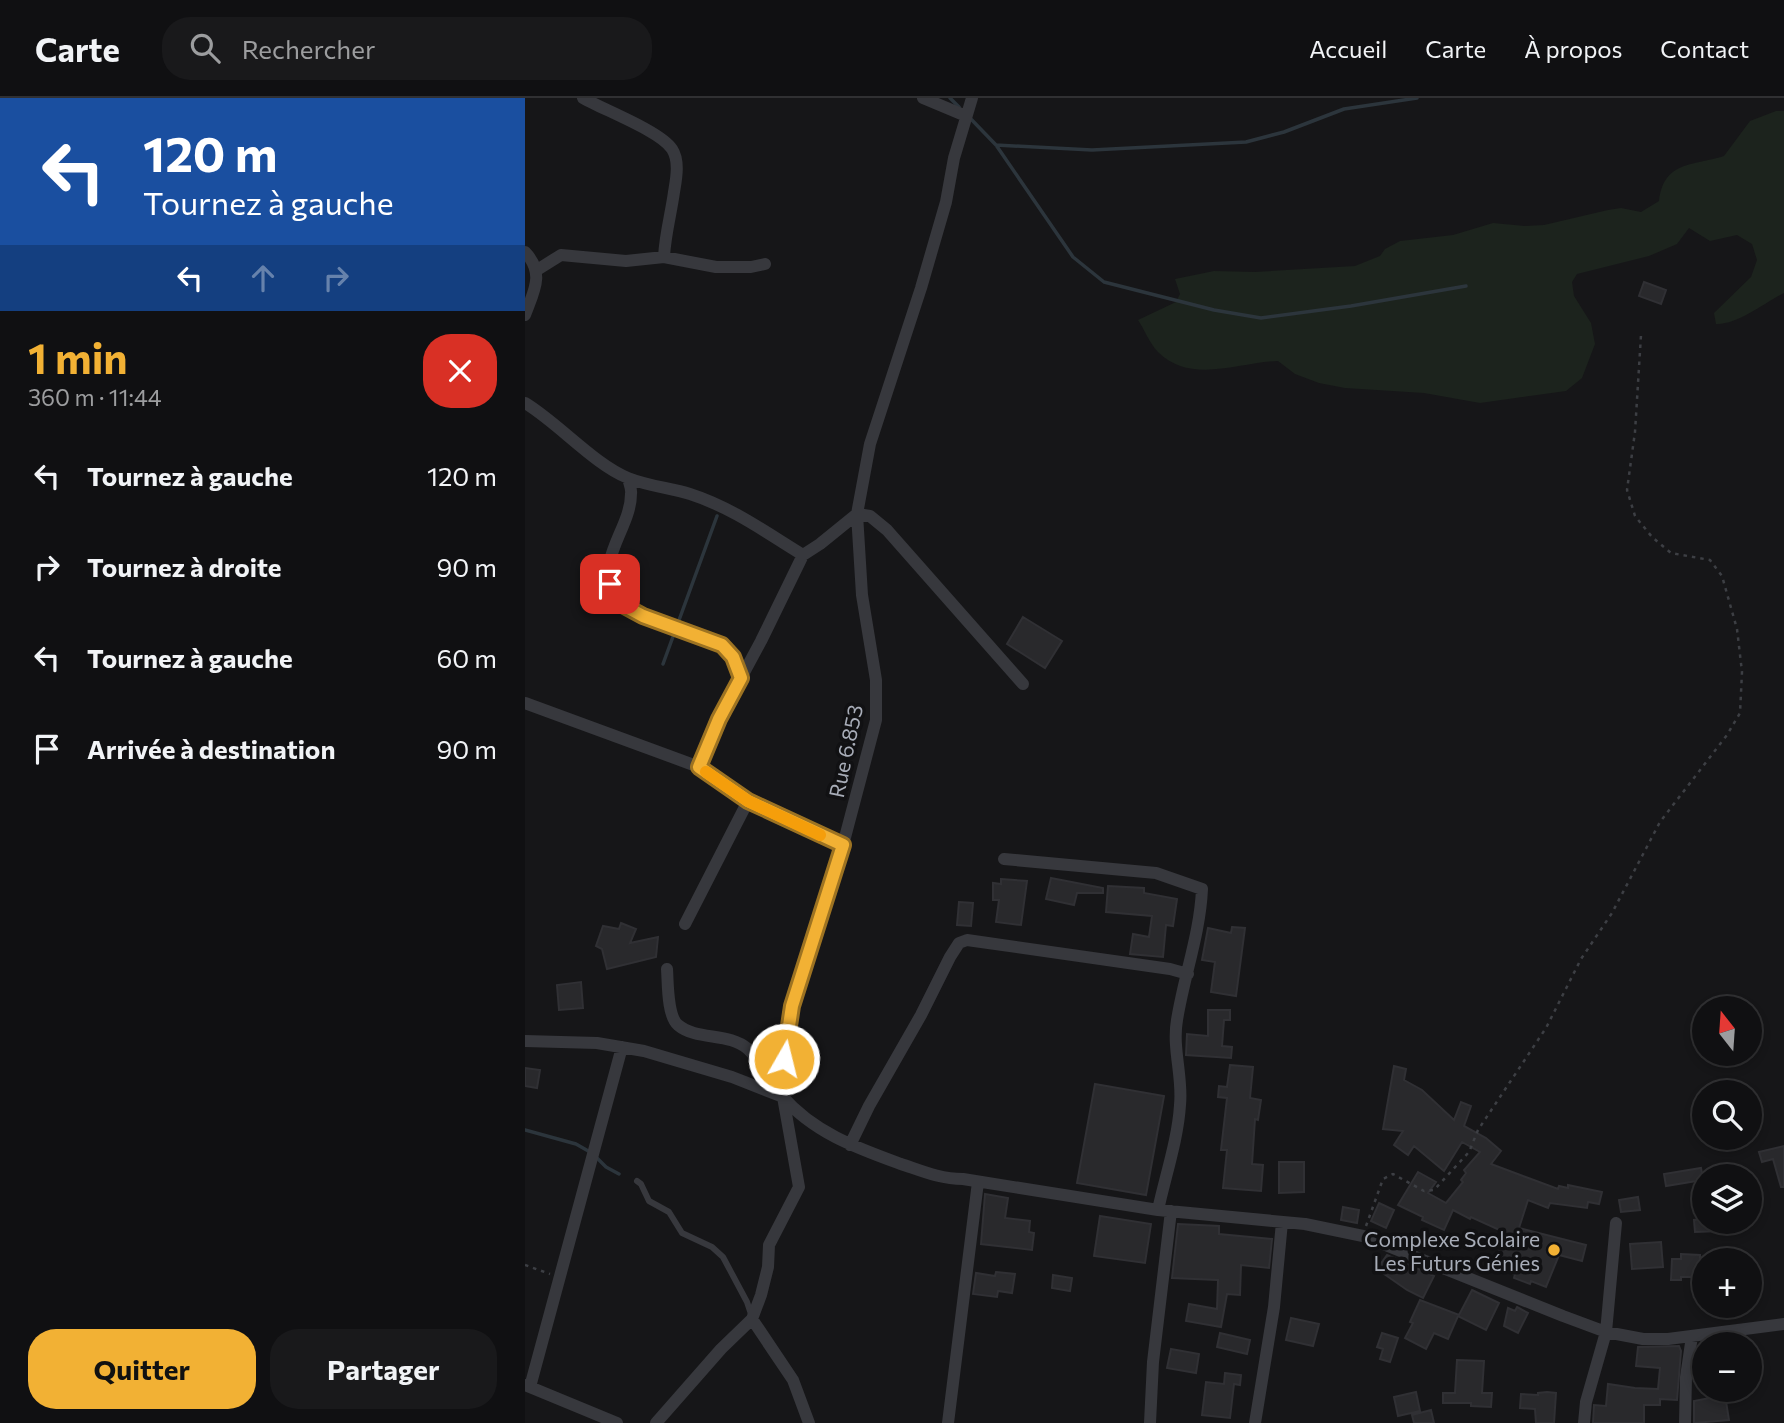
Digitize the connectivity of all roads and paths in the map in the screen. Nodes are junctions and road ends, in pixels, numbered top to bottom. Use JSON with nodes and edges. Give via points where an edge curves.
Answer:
{"nodes":[{"id":1,"x":583,"y":98,"type":"edge"},
{"id":2,"x":923,"y":98,"type":"edge"},
{"id":3,"x":972,"y":98,"type":"edge"},
{"id":4,"x":966,"y":116,"type":"junction"},
{"id":5,"x":525,"y":252,"type":"edge"},
{"id":6,"x":664,"y":257,"type":"junction"},
{"id":7,"x":765,"y":264,"type":"dead end"},
{"id":8,"x":537,"y":270,"type":"junction"},
{"id":9,"x":525,"y":315,"type":"edge"},
{"id":10,"x":1641,"y":335,"type":"dead end"},
{"id":11,"x":525,"y":403,"type":"edge"},
{"id":12,"x":628,"y":478,"type":"junction"},
{"id":13,"x":857,"y":514,"type":"junction"},
{"id":14,"x":803,"y":555,"type":"junction"},
{"id":15,"x":741,"y":678,"type":"junction"},
{"id":16,"x":1023,"y":684,"type":"dead end"},
{"id":17,"x":525,"y":703,"type":"edge"},
{"id":18,"x":699,"y":767,"type":"junction"},
{"id":19,"x":748,"y":801,"type":"junction"},
{"id":20,"x":843,"y":845,"type":"junction"},
{"id":21,"x":1005,"y":859,"type":"dead end"},
{"id":22,"x":685,"y":924,"type":"dead end"},
{"id":23,"x":667,"y":968,"type":"dead end"},
{"id":24,"x":1188,"y":974,"type":"junction"},
{"id":25,"x":525,"y":1041,"type":"edge"},
{"id":26,"x":622,"y":1047,"type":"junction"},
{"id":27,"x":783,"y":1097,"type":"junction"},
{"id":28,"x":850,"y":1145,"type":"junction"},
{"id":29,"x":637,"y":1181,"type":"dead end"},
{"id":30,"x":978,"y":1182,"type":"junction"},
{"id":31,"x":1165,"y":1211,"type":"junction"},
{"id":32,"x":1282,"y":1222,"type":"junction"},
{"id":33,"x":1616,"y":1223,"type":"dead end"},
{"id":34,"x":1363,"y":1236,"type":"junction"},
{"id":35,"x":525,"y":1265,"type":"edge"},
{"id":36,"x":560,"y":1277,"type":"junction"},
{"id":37,"x":752,"y":1319,"type":"junction"},
{"id":38,"x":1784,"y":1324,"type":"edge"},
{"id":39,"x":1606,"y":1332,"type":"junction"},
{"id":40,"x":1723,"y":1332,"type":"edge"},
{"id":41,"x":1692,"y":1336,"type":"joint"},
{"id":42,"x":528,"y":1386,"type":"edge"},
{"id":43,"x":617,"y":1423,"type":"edge"},
{"id":44,"x":656,"y":1423,"type":"edge"},
{"id":45,"x":809,"y":1423,"type":"edge"},
{"id":46,"x":948,"y":1423,"type":"edge"},
{"id":47,"x":1150,"y":1423,"type":"edge"},
{"id":48,"x":1255,"y":1423,"type":"edge"},
{"id":49,"x":1584,"y":1423,"type":"edge"},
{"id":50,"x":1685,"y":1423,"type":"edge"}],
"edges":[{"from":1,"to":6,"type":"street","via":[[660,138],[672,149],[676,176]]},
{"from":2,"to":4,"type":"street"},
{"from":3,"to":4,"type":"street","name":"Rue 6.853"},
{"from":4,"to":13,"type":"street","name":"Rue 6.853","via":[[921,288],[870,444]]},
{"from":5,"to":8,"type":"street"},
{"from":6,"to":7,"type":"street","via":[[716,267]]},
{"from":6,"to":8,"type":"street","via":[[626,261],[561,255]]},
{"from":8,"to":9,"type":"street"},
{"from":10,"to":34,"type":"path","via":[[1627,490],[1635,516],[1652,537],[1671,553],[1710,560],[1723,576],[1738,639],[1740,713],[1660,822],[1546,1028],[1478,1130],[1469,1152],[1434,1190],[1424,1191],[1393,1174],[1383,1179]]},
{"from":11,"to":12,"type":"street"},
{"from":12,"to":14,"type":"street","via":[[693,495],[740,516]]},
{"from":12,"to":15,"type":"street","via":[[632,493],[610,558],[613,594],[619,603],[643,616],[722,645],[733,657]]},
{"from":13,"to":14,"type":"street"},
{"from":13,"to":16,"type":"street","via":[[870,516],[887,530]]},
{"from":13,"to":20,"type":"street","name":"Rue 6.853","via":[[862,595],[876,680],[876,720]]},
{"from":14,"to":15,"type":"street"},
{"from":15,"to":18,"type":"street"},
{"from":17,"to":18,"type":"street"},
{"from":18,"to":19,"type":"street"},
{"from":19,"to":20,"type":"street"},
{"from":19,"to":22,"type":"street"},
{"from":20,"to":27,"type":"street","name":"Rue 6.853","via":[[792,1006]]},
{"from":21,"to":24,"type":"street","via":[[1156,873],[1202,889]]},
{"from":23,"to":27,"type":"street","via":[[672,1017],[678,1026],[747,1047]]},
{"from":24,"to":28,"type":"street","via":[[967,940],[959,943]]},
{"from":24,"to":31,"type":"street","via":[[1177,1021],[1180,1107]]},
{"from":25,"to":26,"type":"street"},
{"from":26,"to":27,"type":"street","via":[[732,1077]]},
{"from":26,"to":36,"type":"street"},
{"from":27,"to":28,"type":"street","via":[[814,1125]]},
{"from":27,"to":37,"type":"street","name":"Rue 6.853","via":[[799,1187],[769,1245],[768,1267]]},
{"from":28,"to":30,"type":"street","via":[[944,1179]]},
{"from":29,"to":37,"type":"lane","via":[[649,1201],[669,1212],[681,1233],[723,1257]]},
{"from":30,"to":31,"type":"street"},
{"from":30,"to":46,"type":"street"},
{"from":31,"to":32,"type":"street"},
{"from":31,"to":47,"type":"street"},
{"from":32,"to":34,"type":"street"},
{"from":32,"to":48,"type":"street"},
{"from":33,"to":39,"type":"street"},
{"from":34,"to":39,"type":"street"},
{"from":35,"to":36,"type":"path"},
{"from":36,"to":42,"type":"street"},
{"from":37,"to":44,"type":"street"},
{"from":37,"to":45,"type":"street","via":[[793,1380]]},
{"from":38,"to":40,"type":"street"},
{"from":39,"to":41,"type":"street","via":[[1643,1339]]},
{"from":39,"to":49,"type":"street"},
{"from":41,"to":50,"type":"street"},
{"from":42,"to":43,"type":"street"}]}
